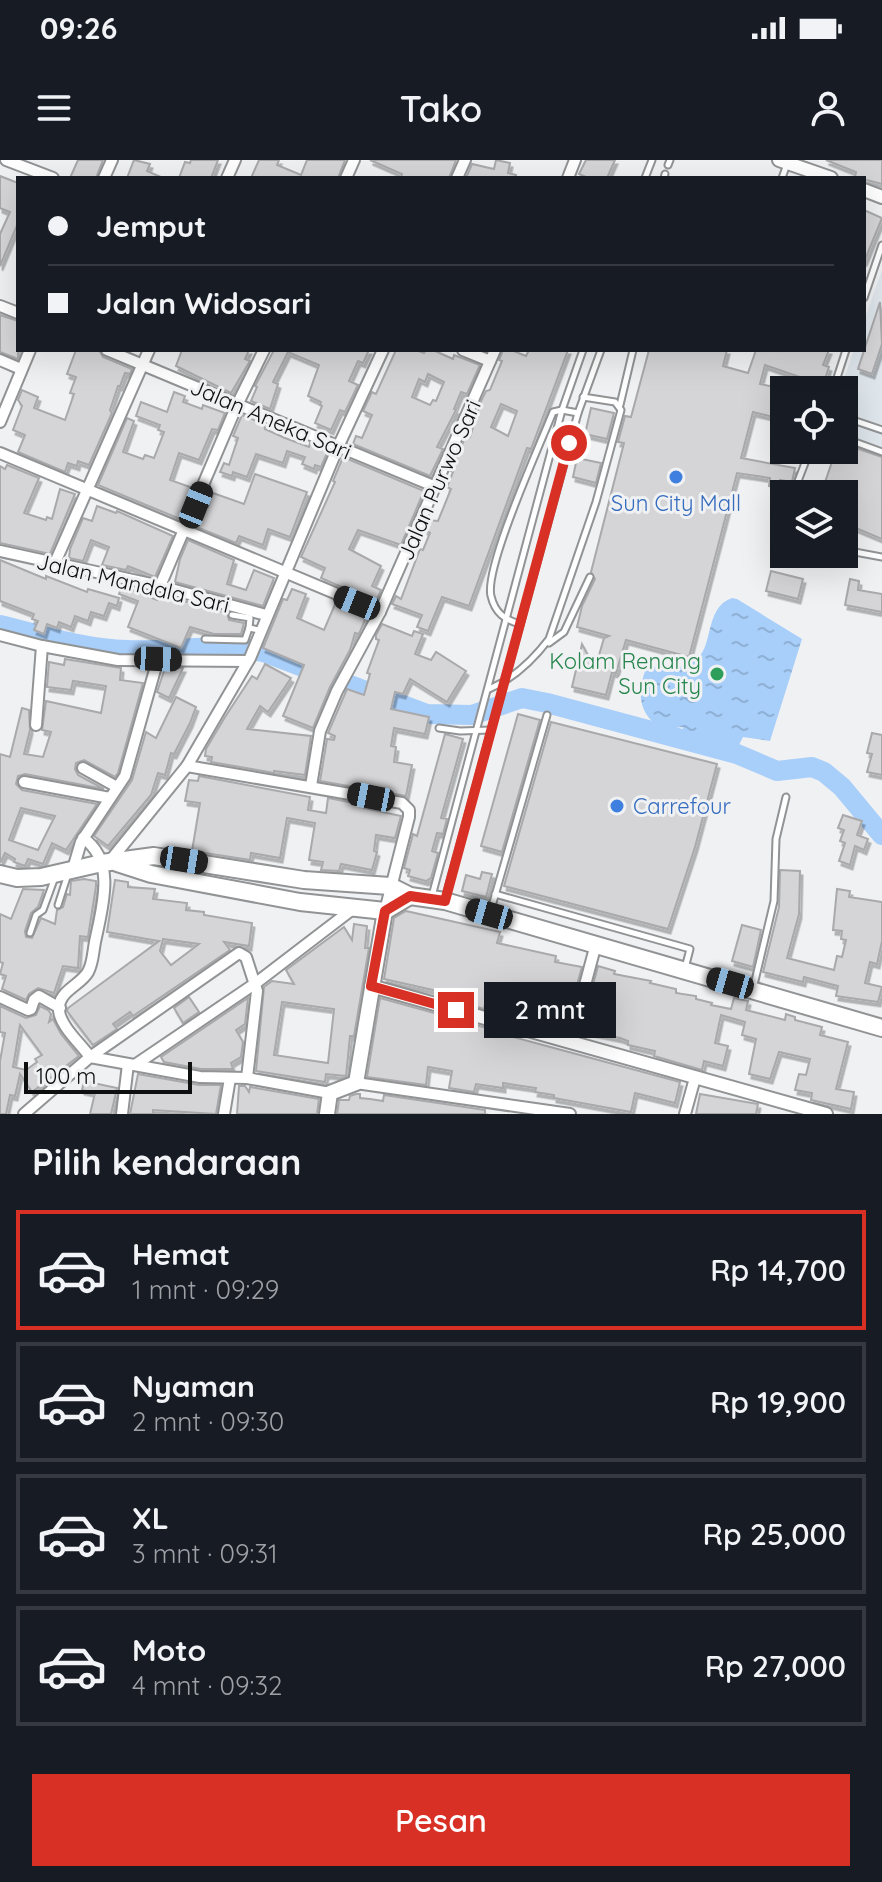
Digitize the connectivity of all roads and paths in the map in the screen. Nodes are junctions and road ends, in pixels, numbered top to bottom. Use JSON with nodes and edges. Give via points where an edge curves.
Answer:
{"nodes":[{"id":1,"x":6,"y":160,"type":"edge"},
{"id":2,"x":783,"y":161,"type":"edge"},
{"id":3,"x":48,"y":176,"type":"edge"},
{"id":4,"x":825,"y":176,"type":"edge"},
{"id":5,"x":882,"y":245,"type":"edge"},
{"id":6,"x":866,"y":292,"type":"edge"},
{"id":7,"x":29,"y":352,"type":"edge"},
{"id":8,"x":112,"y":352,"type":"edge"},
{"id":9,"x":148,"y":352,"type":"edge"},
{"id":10,"x":263,"y":352,"type":"edge"},
{"id":11,"x":382,"y":352,"type":"edge"},
{"id":12,"x":473,"y":352,"type":"edge"},
{"id":13,"x":582,"y":352,"type":"edge"},
{"id":14,"x":600,"y":352,"type":"edge"},
{"id":15,"x":632,"y":352,"type":"edge"},
{"id":16,"x":845,"y":352,"type":"edge"},
{"id":17,"x":493,"y":356,"type":"edge"},
{"id":18,"x":0,"y":360,"type":"edge"},
{"id":19,"x":142,"y":365,"type":"junction"},
{"id":20,"x":21,"y":369,"type":"junction"},
{"id":21,"x":838,"y":376,"type":"edge"},
{"id":22,"x":583,"y":397,"type":"junction"},
{"id":23,"x":237,"y":405,"type":"junction"},
{"id":24,"x":619,"y":406,"type":"junction"},
{"id":25,"x":562,"y":410,"type":"junction"},
{"id":26,"x":578,"y":413,"type":"junction"},
{"id":27,"x":0,"y":422,"type":"edge"},
{"id":28,"x":858,"y":422,"type":"edge"},
{"id":29,"x":882,"y":430,"type":"edge"},
{"id":30,"x":858,"y":443,"type":"edge"},
{"id":31,"x":338,"y":447,"type":"junction"},
{"id":32,"x":882,"y":452,"type":"edge"},
{"id":33,"x":0,"y":453,"type":"edge"},
{"id":34,"x":436,"y":487,"type":"junction"},
{"id":35,"x":86,"y":489,"type":"junction"},
{"id":36,"x":186,"y":529,"type":"junction"},
{"id":37,"x":0,"y":551,"type":"edge"},
{"id":38,"x":858,"y":553,"type":"edge"},
{"id":39,"x":882,"y":557,"type":"edge"},
{"id":40,"x":54,"y":565,"type":"junction"},
{"id":41,"x":286,"y":575,"type":"junction"},
{"id":42,"x":590,"y":577,"type":"dead end"},
{"id":43,"x":160,"y":586,"type":"junction"},
{"id":44,"x":380,"y":612,"type":"junction"},
{"id":45,"x":232,"y":615,"type":"dead end"},
{"id":46,"x":266,"y":615,"type":"junction"},
{"id":47,"x":506,"y":621,"type":"junction"},
{"id":48,"x":520,"y":624,"type":"junction"},
{"id":49,"x":255,"y":629,"type":"junction"},
{"id":50,"x":0,"y":635,"type":"edge"},
{"id":51,"x":205,"y":639,"type":"dead end"},
{"id":52,"x":42,"y":646,"type":"junction"},
{"id":53,"x":543,"y":647,"type":"junction"},
{"id":54,"x":158,"y":659,"type":"junction"},
{"id":55,"x":249,"y":660,"type":"junction"},
{"id":56,"x":504,"y":683,"type":"junction"},
{"id":57,"x":489,"y":689,"type":"junction"},
{"id":58,"x":547,"y":715,"type":"dead end"},
{"id":59,"x":36,"y":725,"type":"dead end"},
{"id":60,"x":478,"y":726,"type":"junction"},
{"id":61,"x":439,"y":728,"type":"dead end"},
{"id":62,"x":491,"y":730,"type":"junction"},
{"id":63,"x":187,"y":766,"type":"junction"},
{"id":64,"x":83,"y":768,"type":"dead end"},
{"id":65,"x":24,"y":782,"type":"dead end"},
{"id":66,"x":311,"y":786,"type":"junction"},
{"id":67,"x":117,"y":787,"type":"junction"},
{"id":68,"x":786,"y":797,"type":"dead end"},
{"id":69,"x":110,"y":798,"type":"junction"},
{"id":70,"x":83,"y":838,"type":"junction"},
{"id":71,"x":106,"y":862,"type":"junction"},
{"id":72,"x":66,"y":871,"type":"junction"},
{"id":73,"x":0,"y":874,"type":"edge"},
{"id":74,"x":390,"y":886,"type":"junction"},
{"id":75,"x":495,"y":894,"type":"junction"},
{"id":76,"x":410,"y":896,"type":"junction"},
{"id":77,"x":438,"y":899,"type":"junction"},
{"id":78,"x":58,"y":905,"type":"dead end"},
{"id":79,"x":354,"y":908,"type":"junction"},
{"id":80,"x":385,"y":911,"type":"junction"},
{"id":81,"x":489,"y":914,"type":"junction"},
{"id":82,"x":30,"y":933,"type":"dead end"},
{"id":83,"x":596,"y":944,"type":"junction"},
{"id":84,"x":685,"y":970,"type":"junction"},
{"id":85,"x":256,"y":983,"type":"junction"},
{"id":86,"x":371,"y":986,"type":"junction"},
{"id":87,"x":753,"y":990,"type":"junction"},
{"id":88,"x":0,"y":997,"type":"edge"},
{"id":89,"x":60,"y":1008,"type":"junction"},
{"id":90,"x":882,"y":1028,"type":"edge"},
{"id":91,"x":570,"y":1041,"type":"junction"},
{"id":92,"x":90,"y":1057,"type":"junction"},
{"id":93,"x":131,"y":1065,"type":"junction"},
{"id":94,"x":230,"y":1078,"type":"junction"},
{"id":95,"x":247,"y":1078,"type":"junction"},
{"id":96,"x":695,"y":1078,"type":"junction"},
{"id":97,"x":356,"y":1083,"type":"junction"},
{"id":98,"x":330,"y":1093,"type":"junction"},
{"id":99,"x":797,"y":1111,"type":"edge"},
{"id":100,"x":24,"y":1114,"type":"edge"},
{"id":101,"x":122,"y":1114,"type":"edge"},
{"id":102,"x":224,"y":1114,"type":"edge"},
{"id":103,"x":327,"y":1114,"type":"edge"},
{"id":104,"x":570,"y":1114,"type":"edge"},
{"id":105,"x":685,"y":1114,"type":"edge"},
{"id":106,"x":826,"y":1114,"type":"edge"}],
"edges":[{"from":1,"to":3,"type":"street"},
{"from":2,"to":4,"type":"street"},
{"from":5,"to":6,"type":"lane"},
{"from":7,"to":20,"type":"street"},
{"from":8,"to":19,"type":"street","name":"Jalan Aneka Sari"},
{"from":9,"to":19,"type":"street"},
{"from":10,"to":23,"type":"street"},
{"from":11,"to":31,"type":"street"},
{"from":12,"to":17,"type":"street"},
{"from":13,"to":25,"type":"lane"},
{"from":14,"to":22,"type":"lane"},
{"from":15,"to":24,"type":"lane"},
{"from":16,"to":21,"type":"lane"},
{"from":17,"to":34,"type":"street","name":"Jalan Purwo Sari"},
{"from":18,"to":20,"type":"street"},
{"from":19,"to":23,"type":"street","name":"Jalan Aneka Sari"},
{"from":19,"to":35,"type":"street"},
{"from":20,"to":27,"type":"street"},
{"from":22,"to":24,"type":"lane"},
{"from":22,"to":26,"type":"lane"},
{"from":23,"to":31,"type":"street","name":"Jalan Aneka Sari"},
{"from":23,"to":36,"type":"street"},
{"from":24,"to":53,"type":"lane","via":[[596,502]]},
{"from":25,"to":26,"type":"lane"},
{"from":25,"to":47,"type":"lane"},
{"from":25,"to":47,"type":"lane","via":[[553,412],[495,560],[490,594]]},
{"from":26,"to":48,"type":"lane"},
{"from":28,"to":29,"type":"lane"},
{"from":30,"to":32,"type":"lane"},
{"from":31,"to":34,"type":"street","name":"Jalan Aneka Sari"},
{"from":31,"to":41,"type":"street"},
{"from":33,"to":35,"type":"street"},
{"from":34,"to":44,"type":"street","name":"Jalan Purwo Sari"},
{"from":35,"to":36,"type":"street"},
{"from":35,"to":40,"type":"street"},
{"from":36,"to":41,"type":"street"},
{"from":36,"to":43,"type":"street"},
{"from":37,"to":40,"type":"street","name":"Jalan Mandala Sari"},
{"from":38,"to":39,"type":"lane"},
{"from":40,"to":43,"type":"street","name":"Jalan Mandala Sari"},
{"from":41,"to":44,"type":"street"},
{"from":41,"to":46,"type":"street"},
{"from":42,"to":53,"type":"lane","via":[[564,632]]},
{"from":43,"to":46,"type":"street","name":"Jalan Mandala Sari"},
{"from":44,"to":66,"type":"street","name":"Jalan Purwo Sari","via":[[320,731]]},
{"from":45,"to":49,"type":"lane","via":[[250,618]]},
{"from":46,"to":49,"type":"street"},
{"from":47,"to":48,"type":"lane"},
{"from":47,"to":57,"type":"lane"},
{"from":48,"to":56,"type":"lane"},
{"from":49,"to":51,"type":"lane","via":[[245,640]]},
{"from":49,"to":55,"type":"street","via":[[256,645]]},
{"from":50,"to":52,"type":"street"},
{"from":52,"to":54,"type":"street","via":[[118,660]]},
{"from":52,"to":59,"type":"street"},
{"from":53,"to":56,"type":"lane"},
{"from":54,"to":55,"type":"street"},
{"from":54,"to":67,"type":"street","via":[[125,776]]},
{"from":55,"to":63,"type":"street"},
{"from":56,"to":57,"type":"lane"},
{"from":56,"to":62,"type":"lane"},
{"from":57,"to":60,"type":"lane"},
{"from":58,"to":75,"type":"lane"},
{"from":60,"to":61,"type":"lane","via":[[460,731]]},
{"from":60,"to":62,"type":"lane"},
{"from":60,"to":77,"type":"lane"},
{"from":62,"to":77,"type":"lane"},
{"from":63,"to":66,"type":"street"},
{"from":63,"to":71,"type":"street"},
{"from":64,"to":67,"type":"street"},
{"from":65,"to":69,"type":"street"},
{"from":66,"to":74,"type":"street","via":[[406,806],[409,817]]},
{"from":67,"to":69,"type":"street"},
{"from":68,"to":87,"type":"lane","via":[[776,839],[774,901]]},
{"from":69,"to":70,"type":"street"},
{"from":70,"to":71,"type":"street"},
{"from":70,"to":72,"type":"street"},
{"from":71,"to":72,"type":"highway"},
{"from":71,"to":74,"type":"highway","via":[[154,856],[304,880]]},
{"from":71,"to":79,"type":"highway","via":[[285,900]]},
{"from":71,"to":89,"type":"street","via":[[92,961]]},
{"from":72,"to":73,"type":"highway","via":[[41,877]]},
{"from":72,"to":78,"type":"lane"},
{"from":72,"to":82,"type":"lane"},
{"from":74,"to":76,"type":"highway"},
{"from":74,"to":80,"type":"street"},
{"from":75,"to":81,"type":"lane"},
{"from":75,"to":84,"type":"lane","via":[[690,949]]},
{"from":76,"to":77,"type":"highway"},
{"from":76,"to":80,"type":"highway"},
{"from":77,"to":81,"type":"highway"},
{"from":79,"to":80,"type":"highway"},
{"from":79,"to":85,"type":"street"},
{"from":80,"to":86,"type":"main road"},
{"from":81,"to":83,"type":"highway"},
{"from":83,"to":84,"type":"highway"},
{"from":83,"to":91,"type":"street"},
{"from":84,"to":87,"type":"highway"},
{"from":85,"to":92,"type":"street","via":[[246,957],[234,954]]},
{"from":85,"to":93,"type":"street"},
{"from":85,"to":95,"type":"street"},
{"from":86,"to":91,"type":"street"},
{"from":86,"to":97,"type":"main road"},
{"from":87,"to":90,"type":"highway"},
{"from":88,"to":89,"type":"street","via":[[28,1010],[39,996]]},
{"from":89,"to":92,"type":"street","via":[[66,1026]]},
{"from":91,"to":96,"type":"street"},
{"from":92,"to":93,"type":"street"},
{"from":92,"to":100,"type":"street"},
{"from":93,"to":94,"type":"street"},
{"from":93,"to":101,"type":"street"},
{"from":94,"to":95,"type":"street"},
{"from":94,"to":102,"type":"street"},
{"from":95,"to":98,"type":"street"},
{"from":96,"to":99,"type":"street"},
{"from":96,"to":105,"type":"street"},
{"from":97,"to":98,"type":"main road"},
{"from":97,"to":104,"type":"street"},
{"from":98,"to":103,"type":"main road"},
{"from":99,"to":106,"type":"street"}]}
